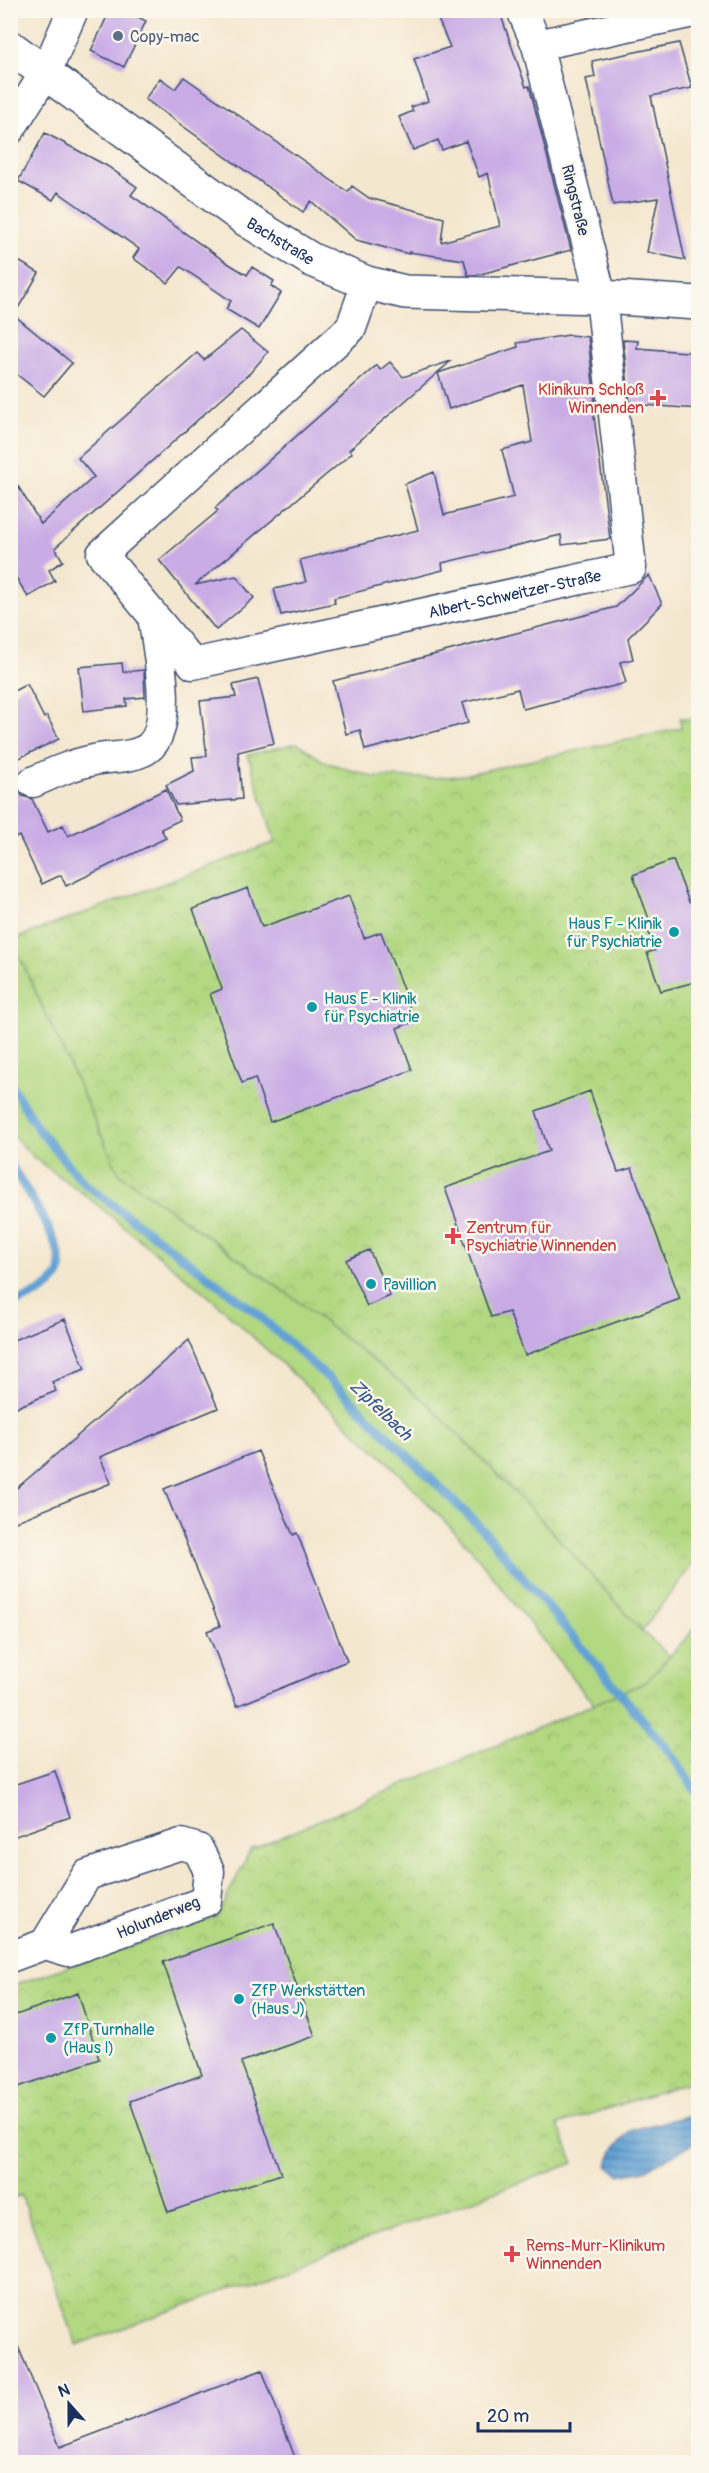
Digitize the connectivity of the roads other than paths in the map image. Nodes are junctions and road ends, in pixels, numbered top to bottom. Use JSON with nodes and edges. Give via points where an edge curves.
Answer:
{"nodes":[{"id":1,"x":73,"y":10,"type":"edge"},
{"id":2,"x":522,"y":10,"type":"edge"},
{"id":3,"x":699,"y":11,"type":"edge"},
{"id":4,"x":537,"y":45,"type":"junction"},
{"id":5,"x":10,"y":47,"type":"edge"},
{"id":6,"x":46,"y":72,"type":"junction"},
{"id":7,"x":10,"y":129,"type":"edge"},
{"id":8,"x":367,"y":283,"type":"junction"},
{"id":9,"x":601,"y":297,"type":"junction"},
{"id":10,"x":699,"y":303,"type":"edge"},
{"id":11,"x":153,"y":616,"type":"junction"},
{"id":12,"x":33,"y":782,"type":"dead end"},
{"id":13,"x":45,"y":1944,"type":"junction"},
{"id":14,"x":10,"y":1956,"type":"edge"}],
"edges":[{"from":1,"to":6,"type":"street"},
{"from":2,"to":4,"type":"street","name":"Ringstraße"},
{"from":3,"to":4,"type":"street"},
{"from":4,"to":9,"type":"street","name":"Ringstraße"},
{"from":5,"to":6,"type":"street","name":"Bachstraße"},
{"from":6,"to":7,"type":"street"},
{"from":6,"to":8,"type":"street","name":"Bachstraße","via":[[245,219],[312,260]]},
{"from":8,"to":9,"type":"street","name":"Bachstraße","via":[[405,292]]},
{"from":8,"to":11,"type":"street","name":"Albert-Schweitzer-Straße","via":[[351,328],[102,554]]},
{"from":9,"to":10,"type":"street"},
{"from":9,"to":11,"type":"street","name":"Albert-Schweitzer-Straße","via":[[631,568],[193,664]]},
{"from":11,"to":12,"type":"street","via":[[163,716],[159,735],[146,751],[95,759]]},
{"from":13,"to":13,"type":"street","name":"Holunderweg","via":[[68,1951],[206,1900],[209,1871],[198,1849],[181,1844],[87,1875]]},
{"from":13,"to":14,"type":"street","name":"Holunderweg"}]}
